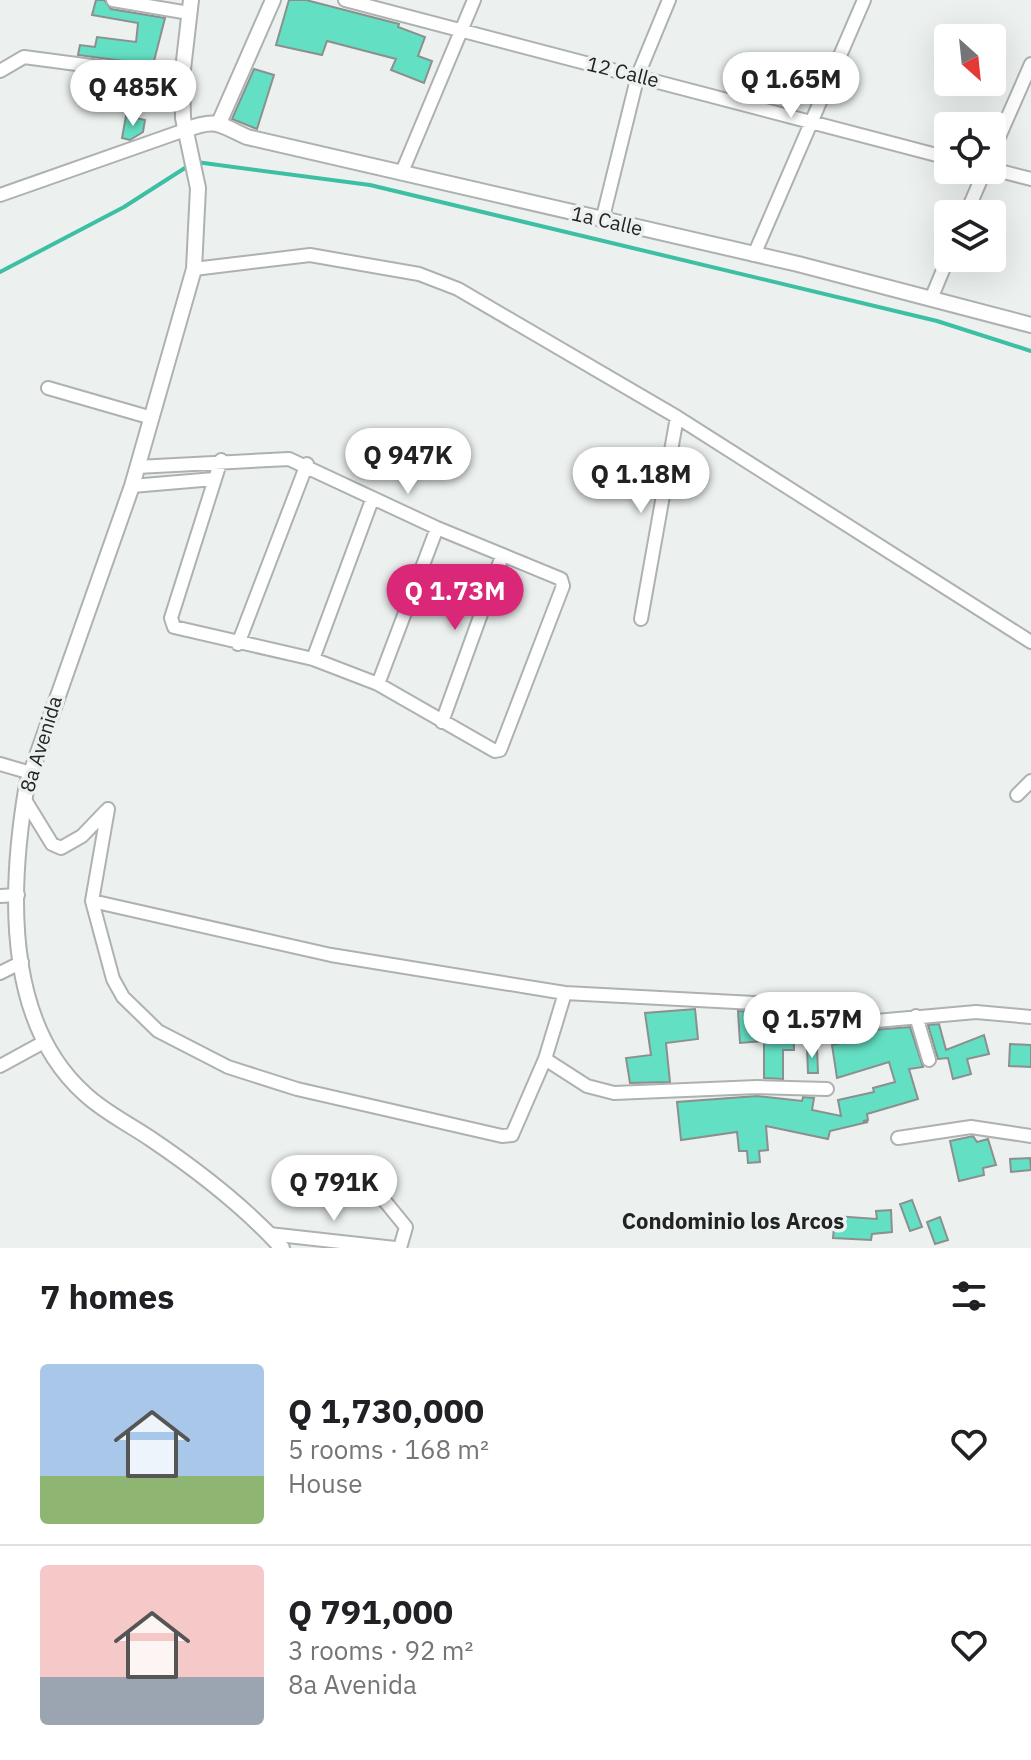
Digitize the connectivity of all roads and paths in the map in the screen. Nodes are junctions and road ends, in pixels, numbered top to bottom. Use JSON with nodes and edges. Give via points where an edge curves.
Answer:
{"nodes":[{"id":1,"x":113,"y":0,"type":"edge"},
{"id":2,"x":263,"y":0,"type":"edge"},
{"id":3,"x":273,"y":0,"type":"edge"},
{"id":4,"x":345,"y":0,"type":"edge"},
{"id":5,"x":474,"y":0,"type":"edge"},
{"id":6,"x":669,"y":0,"type":"edge"},
{"id":7,"x":864,"y":0,"type":"edge"},
{"id":8,"x":190,"y":7,"type":"edge"},
{"id":9,"x":462,"y":29,"type":"junction"},
{"id":10,"x":1031,"y":64,"type":"edge"},
{"id":11,"x":0,"y":71,"type":"edge"},
{"id":12,"x":638,"y":75,"type":"junction"},
{"id":13,"x":182,"y":78,"type":"junction"},
{"id":14,"x":810,"y":121,"type":"junction"},
{"id":15,"x":1006,"y":121,"type":"edge"},
{"id":16,"x":214,"y":122,"type":"junction"},
{"id":17,"x":185,"y":130,"type":"junction"},
{"id":18,"x":934,"y":154,"type":"edge"},
{"id":19,"x":402,"y":172,"type":"junction"},
{"id":20,"x":1006,"y":173,"type":"edge"},
{"id":21,"x":1031,"y":179,"type":"edge"},
{"id":22,"x":0,"y":195,"type":"edge"},
{"id":23,"x":602,"y":221,"type":"junction"},
{"id":24,"x":754,"y":255,"type":"junction"},
{"id":25,"x":194,"y":269,"type":"junction"},
{"id":26,"x":942,"y":272,"type":"edge"},
{"id":27,"x":931,"y":299,"type":"junction"},
{"id":28,"x":1031,"y":325,"type":"edge"},
{"id":29,"x":48,"y":388,"type":"dead end"},
{"id":30,"x":677,"y":417,"type":"junction"},
{"id":31,"x":152,"y":418,"type":"junction"},
{"id":32,"x":221,"y":460,"type":"junction"},
{"id":33,"x":307,"y":464,"type":"junction"},
{"id":34,"x":137,"y":467,"type":"junction"},
{"id":35,"x":214,"y":479,"type":"junction"},
{"id":36,"x":132,"y":486,"type":"junction"},
{"id":37,"x":372,"y":500,"type":"junction"},
{"id":38,"x":437,"y":528,"type":"junction"},
{"id":39,"x":502,"y":556,"type":"junction"},
{"id":40,"x":641,"y":619,"type":"dead end"},
{"id":41,"x":1031,"y":642,"type":"edge"},
{"id":42,"x":238,"y":644,"type":"junction"},
{"id":43,"x":313,"y":659,"type":"junction"},
{"id":44,"x":378,"y":684,"type":"junction"},
{"id":45,"x":442,"y":722,"type":"junction"},
{"id":46,"x":0,"y":764,"type":"edge"},
{"id":47,"x":31,"y":773,"type":"junction"},
{"id":48,"x":1031,"y":781,"type":"edge"},
{"id":49,"x":1017,"y":795,"type":"dead end"},
{"id":50,"x":25,"y":800,"type":"junction"},
{"id":51,"x":18,"y":895,"type":"junction"},
{"id":52,"x":0,"y":896,"type":"edge"},
{"id":53,"x":92,"y":901,"type":"junction"},
{"id":54,"x":22,"y":962,"type":"junction"},
{"id":55,"x":0,"y":973,"type":"edge"},
{"id":56,"x":565,"y":993,"type":"junction"},
{"id":57,"x":916,"y":1016,"type":"junction"},
{"id":58,"x":1031,"y":1017,"type":"edge"},
{"id":59,"x":44,"y":1042,"type":"junction"},
{"id":60,"x":545,"y":1059,"type":"junction"},
{"id":61,"x":929,"y":1060,"type":"dead end"},
{"id":62,"x":0,"y":1066,"type":"edge"},
{"id":63,"x":827,"y":1089,"type":"dead end"},
{"id":64,"x":1031,"y":1136,"type":"edge"},
{"id":65,"x":898,"y":1138,"type":"dead end"},
{"id":66,"x":346,"y":1164,"type":"dead end"},
{"id":67,"x":269,"y":1234,"type":"junction"},
{"id":68,"x":282,"y":1248,"type":"edge"},
{"id":69,"x":398,"y":1248,"type":"edge"}],
"edges":[{"from":1,"to":8,"type":"street"},
{"from":2,"to":16,"type":"street"},
{"from":3,"to":16,"type":"street"},
{"from":4,"to":9,"type":"street","name":"12 Calle"},
{"from":5,"to":9,"type":"street"},
{"from":6,"to":12,"type":"street"},
{"from":7,"to":14,"type":"street"},
{"from":8,"to":13,"type":"street","name":"8a Avenida"},
{"from":9,"to":12,"type":"street","name":"12 Calle"},
{"from":9,"to":19,"type":"street"},
{"from":10,"to":15,"type":"street"},
{"from":11,"to":13,"type":"street","via":[[24,57]]},
{"from":12,"to":14,"type":"street","name":"12 Calle"},
{"from":12,"to":23,"type":"street"},
{"from":13,"to":17,"type":"street","name":"8a Avenida"},
{"from":14,"to":18,"type":"street","name":"12 Calle"},
{"from":14,"to":24,"type":"street"},
{"from":16,"to":17,"type":"street"},
{"from":16,"to":19,"type":"street","name":"1a Calle","via":[[247,137]]},
{"from":17,"to":22,"type":"street"},
{"from":17,"to":25,"type":"street","name":"8a Avenida","via":[[195,189]]},
{"from":19,"to":23,"type":"street","name":"1a Calle"},
{"from":20,"to":21,"type":"street"},
{"from":23,"to":24,"type":"street","name":"1a Calle"},
{"from":24,"to":27,"type":"street","name":"1a Calle"},
{"from":25,"to":30,"type":"street","via":[[310,255],[419,274],[465,292]]},
{"from":25,"to":31,"type":"street","name":"8a Avenida"},
{"from":26,"to":27,"type":"street"},
{"from":27,"to":28,"type":"street","name":"1a Calle"},
{"from":29,"to":31,"type":"street"},
{"from":30,"to":40,"type":"street"},
{"from":30,"to":41,"type":"street"},
{"from":31,"to":34,"type":"street","name":"8a Avenida"},
{"from":32,"to":33,"type":"street","via":[[289,459]]},
{"from":32,"to":34,"type":"street"},
{"from":32,"to":35,"type":"street"},
{"from":33,"to":37,"type":"street"},
{"from":33,"to":42,"type":"street"},
{"from":34,"to":36,"type":"street","name":"8a Avenida"},
{"from":35,"to":36,"type":"street"},
{"from":35,"to":42,"type":"street","via":[[171,623]]},
{"from":36,"to":47,"type":"street","name":"8a Avenida"},
{"from":37,"to":38,"type":"street"},
{"from":37,"to":43,"type":"street"},
{"from":38,"to":39,"type":"street"},
{"from":38,"to":44,"type":"street"},
{"from":39,"to":45,"type":"street"},
{"from":39,"to":45,"type":"street","via":[[561,579],[563,586],[500,750]]},
{"from":42,"to":43,"type":"street"},
{"from":43,"to":44,"type":"street"},
{"from":44,"to":45,"type":"street"},
{"from":46,"to":47,"type":"street"},
{"from":47,"to":50,"type":"street","name":"8a Avenida"},
{"from":48,"to":49,"type":"street"},
{"from":50,"to":51,"type":"street","name":"8a Avenida"},
{"from":50,"to":53,"type":"street","via":[[52,844],[61,848],[82,836],[108,809]]},
{"from":51,"to":52,"type":"street"},
{"from":51,"to":54,"type":"street","name":"8a Avenida"},
{"from":53,"to":56,"type":"street","via":[[331,955]]},
{"from":53,"to":60,"type":"street","via":[[123,997],[158,1031],[228,1067],[336,1100],[502,1136],[512,1135],[518,1125]]},
{"from":54,"to":55,"type":"street"},
{"from":54,"to":59,"type":"street","name":"8a Avenida"},
{"from":56,"to":57,"type":"street","via":[[831,1007],[865,1022]]},
{"from":56,"to":60,"type":"street"},
{"from":57,"to":58,"type":"street","via":[[976,1012]]},
{"from":57,"to":61,"type":"street"},
{"from":59,"to":62,"type":"street"},
{"from":59,"to":67,"type":"street","name":"8a Avenida","via":[[86,1096],[206,1177]]},
{"from":60,"to":63,"type":"street","via":[[587,1086],[614,1093]]},
{"from":64,"to":65,"type":"street","via":[[971,1127]]},
{"from":66,"to":69,"type":"street","via":[[366,1178],[406,1227]]},
{"from":67,"to":68,"type":"street","name":"8a Avenida"},
{"from":67,"to":69,"type":"street"}]}
